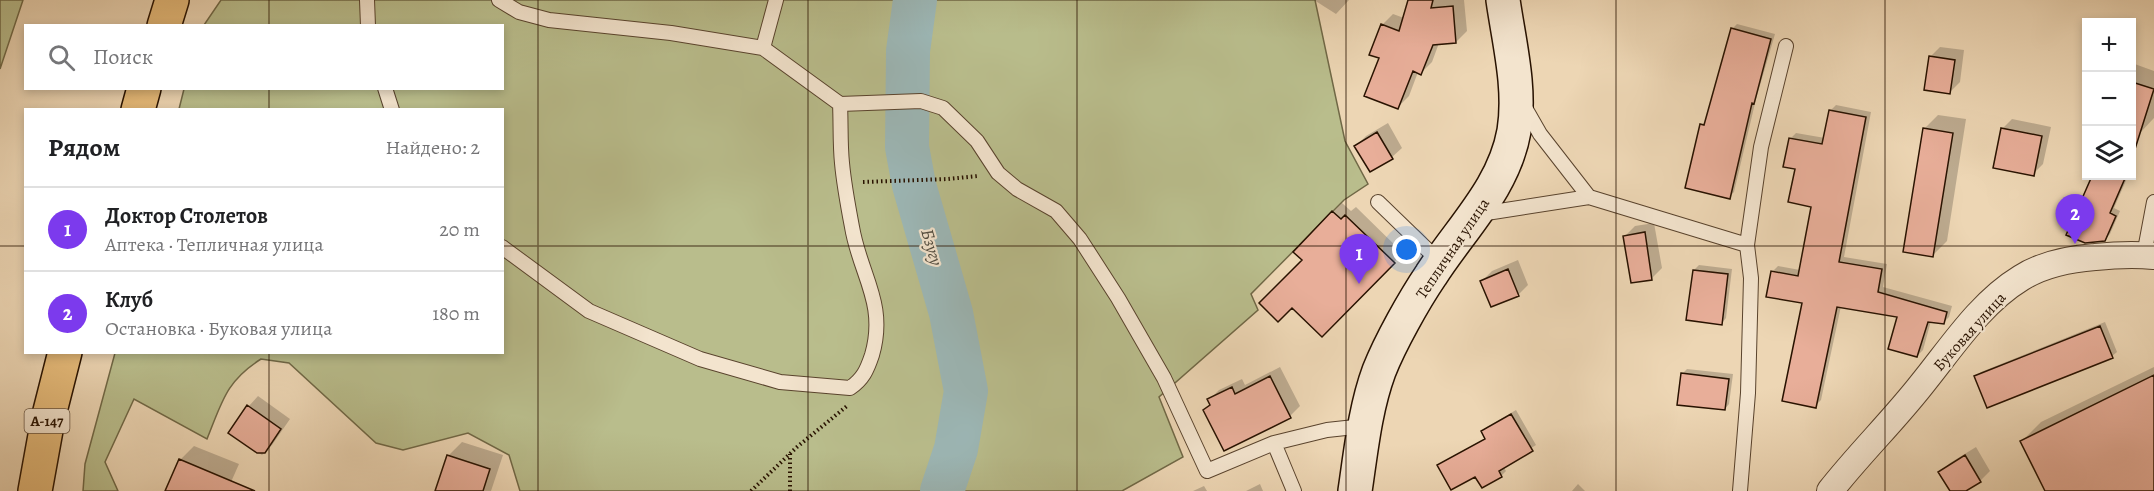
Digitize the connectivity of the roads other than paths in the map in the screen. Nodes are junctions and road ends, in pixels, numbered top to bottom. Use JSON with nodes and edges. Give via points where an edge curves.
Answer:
{"nodes":[{"id":1,"x":172,"y":0,"type":"edge"},
{"id":2,"x":367,"y":0,"type":"edge"},
{"id":3,"x":499,"y":0,"type":"edge"},
{"id":4,"x":776,"y":0,"type":"edge"},
{"id":5,"x":1503,"y":0,"type":"edge"},
{"id":6,"x":165,"y":24,"type":"edge"},
{"id":7,"x":368,"y":24,"type":"edge"},
{"id":8,"x":1786,"y":46,"type":"dead end"},
{"id":9,"x":763,"y":48,"type":"junction"},
{"id":10,"x":143,"y":90,"type":"edge"},
{"id":11,"x":386,"y":90,"type":"edge"},
{"id":12,"x":1517,"y":95,"type":"junction"},
{"id":13,"x":840,"y":104,"type":"junction"},
{"id":14,"x":139,"y":108,"type":"edge"},
{"id":15,"x":391,"y":108,"type":"edge"},
{"id":16,"x":1589,"y":197,"type":"junction"},
{"id":17,"x":1378,"y":202,"type":"dead end"},
{"id":18,"x":2154,"y":202,"type":"edge"},
{"id":19,"x":1475,"y":215,"type":"junction"},
{"id":20,"x":1747,"y":245,"type":"junction"},
{"id":21,"x":504,"y":248,"type":"edge"},
{"id":22,"x":2149,"y":256,"type":"edge"},
{"id":23,"x":1440,"y":262,"type":"junction"},
{"id":24,"x":64,"y":354,"type":"edge"},
{"id":25,"x":1364,"y":426,"type":"junction"},
{"id":26,"x":1274,"y":443,"type":"junction"},
{"id":27,"x":35,"y":491,"type":"edge"},
{"id":28,"x":1294,"y":491,"type":"edge"},
{"id":29,"x":1355,"y":491,"type":"edge"},
{"id":30,"x":1740,"y":491,"type":"edge"},
{"id":31,"x":1830,"y":491,"type":"edge"}],
"edges":[{"from":1,"to":6,"type":"highway"},
{"from":2,"to":7,"type":"lane"},
{"from":3,"to":9,"type":"lane","via":[[519,12],[549,20]]},
{"from":4,"to":9,"type":"lane"},
{"from":5,"to":12,"type":"street","name":"Тепличная улица"},
{"from":8,"to":20,"type":"lane","via":[[1761,147]]},
{"from":9,"to":13,"type":"lane"},
{"from":10,"to":14,"type":"highway"},
{"from":11,"to":15,"type":"lane"},
{"from":12,"to":16,"type":"lane","via":[[1540,134]]},
{"from":12,"to":19,"type":"street","name":"Тепличная улица","via":[[1515,129],[1504,167]]},
{"from":13,"to":21,"type":"lane","via":[[844,185],[854,238],[878,321],[867,371],[850,388],[780,382],[700,359],[589,311]]},
{"from":13,"to":26,"type":"lane","via":[[921,101],[943,108],[976,141],[998,173],[1056,211],[1080,239],[1118,298],[1164,378],[1207,471]]},
{"from":16,"to":19,"type":"lane"},
{"from":16,"to":20,"type":"lane"},
{"from":17,"to":23,"type":"lane"},
{"from":18,"to":22,"type":"lane"},
{"from":19,"to":23,"type":"street","name":"Тепличная улица"},
{"from":20,"to":30,"type":"lane","via":[[1751,278],[1749,393]]},
{"from":22,"to":31,"type":"street","name":"Буковая улица","via":[[2076,259],[2022,277],[1998,295],[1951,347]]},
{"from":23,"to":25,"type":"street","name":"Тепличная улица","via":[[1379,371]]},
{"from":24,"to":27,"type":"highway","number":"А-147"},
{"from":25,"to":26,"type":"lane"},
{"from":25,"to":29,"type":"street","name":"Тепличная улица"},
{"from":26,"to":28,"type":"lane"}]}
